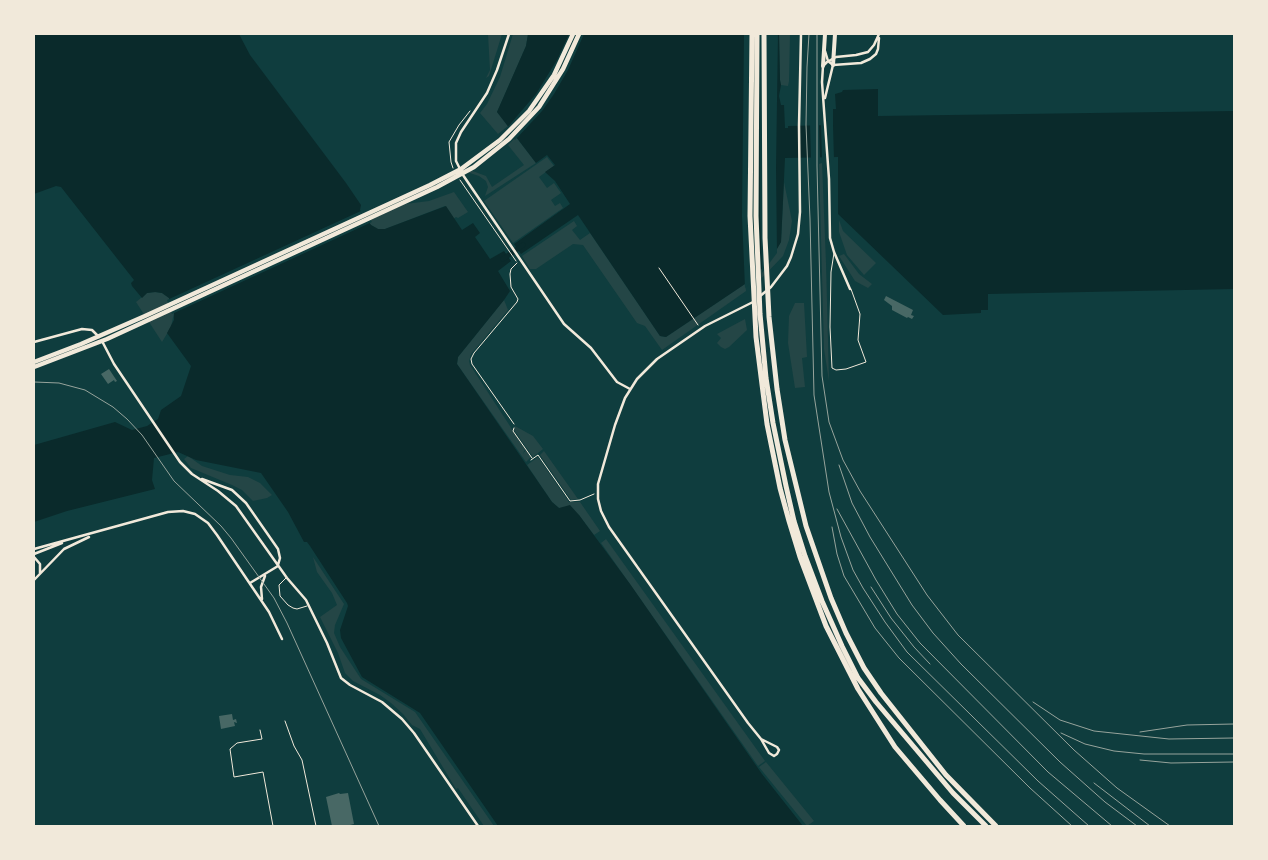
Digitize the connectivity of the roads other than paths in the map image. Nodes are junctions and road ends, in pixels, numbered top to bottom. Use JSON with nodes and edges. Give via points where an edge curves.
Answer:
{"nodes":[{"id":1,"x":509,"y":34,"type":"edge"},
{"id":2,"x":573,"y":34,"type":"edge"},
{"id":3,"x":579,"y":34,"type":"edge"},
{"id":4,"x":752,"y":34,"type":"edge"},
{"id":5,"x":757,"y":34,"type":"edge"},
{"id":6,"x":764,"y":34,"type":"edge"},
{"id":7,"x":801,"y":34,"type":"edge"},
{"id":8,"x":825,"y":34,"type":"edge"},
{"id":9,"x":835,"y":34,"type":"edge"},
{"id":10,"x":879,"y":34,"type":"edge"},
{"id":11,"x":824,"y":47,"type":"junction"},
{"id":12,"x":834,"y":49,"type":"junction"},
{"id":13,"x":847,"y":56,"type":"junction"},
{"id":14,"x":833,"y":58,"type":"junction"},
{"id":15,"x":828,"y":61,"type":"junction"},
{"id":16,"x":833,"y":65,"type":"junction"},
{"id":17,"x":823,"y":66,"type":"junction"},
{"id":18,"x":824,"y":102,"type":"junction"},
{"id":19,"x":834,"y":252,"type":"junction"},
{"id":20,"x":517,"y":261,"type":"junction"},
{"id":21,"x":850,"y":289,"type":"joint"},
{"id":22,"x":34,"y":342,"type":"edge"},
{"id":23,"x":34,"y":362,"type":"edge"},
{"id":24,"x":34,"y":368,"type":"edge"},
{"id":25,"x":630,"y":389,"type":"junction"},
{"id":26,"x":514,"y":424,"type":"road end"},
{"id":27,"x":198,"y":478,"type":"junction"},
{"id":28,"x":97,"y":533,"type":"junction"},
{"id":29,"x":66,"y":541,"type":"junction"},
{"id":30,"x":34,"y":548,"type":"edge"},
{"id":31,"x":34,"y":555,"type":"edge"},
{"id":32,"x":278,"y":566,"type":"junction"},
{"id":33,"x":266,"y":574,"type":"junction"},
{"id":34,"x":38,"y":576,"type":"junction"},
{"id":35,"x":287,"y":578,"type":"junction"},
{"id":36,"x":34,"y":580,"type":"edge"},
{"id":37,"x":250,"y":583,"type":"junction"},
{"id":38,"x":262,"y":601,"type":"junction"},
{"id":39,"x":308,"y":605,"type":"junction"},
{"id":40,"x":282,"y":639,"type":"dead end"},
{"id":41,"x":839,"y":647,"type":"junction"},
{"id":42,"x":284,"y":721,"type":"dead end"},
{"id":43,"x":260,"y":730,"type":"dead end"},
{"id":44,"x":761,"y":739,"type":"junction"},
{"id":45,"x":274,"y":826,"type":"edge"},
{"id":46,"x":316,"y":826,"type":"edge"},
{"id":47,"x":478,"y":826,"type":"edge"},
{"id":48,"x":964,"y":826,"type":"edge"},
{"id":49,"x":986,"y":826,"type":"edge"},
{"id":50,"x":996,"y":826,"type":"edge"}],
"edges":[{"from":1,"to":20,"type":"street","via":[[487,93],[461,132],[455,151],[459,168]]},
{"from":2,"to":23,"type":"main road","via":[[554,75],[525,115],[492,147],[461,169],[145,316]]},
{"from":3,"to":24,"type":"main road","via":[[564,69],[539,107],[509,140],[469,170],[106,339]]},
{"from":4,"to":41,"type":"highway","via":[[750,216],[762,389],[771,446],[789,521],[810,587]]},
{"from":5,"to":41,"type":"highway","via":[[756,216],[766,378],[794,521]]},
{"from":6,"to":50,"type":"highway","via":[[765,238],[769,317],[790,465],[806,526],[830,598],[874,683],[960,791]]},
{"from":7,"to":25,"type":"street","via":[[800,220],[791,257],[777,279],[753,302],[712,322],[658,359]]},
{"from":8,"to":11,"type":"street"},
{"from":9,"to":12,"type":"street"},
{"from":10,"to":13,"type":"street","via":[[868,52]]},
{"from":10,"to":16,"type":"street","via":[[878,49],[870,59],[856,64]]},
{"from":11,"to":15,"type":"street"},
{"from":11,"to":17,"type":"street"},
{"from":12,"to":13,"type":"street"},
{"from":12,"to":14,"type":"street"},
{"from":13,"to":14,"type":"street"},
{"from":14,"to":15,"type":"street"},
{"from":14,"to":16,"type":"street"},
{"from":15,"to":16,"type":"street"},
{"from":15,"to":17,"type":"street"},
{"from":16,"to":18,"type":"street"},
{"from":17,"to":18,"type":"street"},
{"from":18,"to":19,"type":"street","via":[[830,238]]},
{"from":19,"to":21,"type":"street"},
{"from":19,"to":21,"type":"lane","via":[[830,302],[832,368],[846,369],[866,362],[858,340],[860,314]]},
{"from":20,"to":25,"type":"street","via":[[564,324],[591,348],[617,382]]},
{"from":20,"to":26,"type":"lane","via":[[511,269],[510,287],[518,302],[472,359],[472,364]]},
{"from":22,"to":27,"type":"street","via":[[92,330],[183,466]]},
{"from":25,"to":44,"type":"street","via":[[615,425],[601,474],[600,511]]},
{"from":27,"to":32,"type":"street","via":[[236,506]]},
{"from":27,"to":32,"type":"street","via":[[232,490],[246,503],[278,549]]},
{"from":28,"to":29,"type":"street"},
{"from":28,"to":34,"type":"street","via":[[64,549]]},
{"from":28,"to":37,"type":"street","via":[[160,514],[189,512],[212,528]]},
{"from":29,"to":30,"type":"street"},
{"from":29,"to":31,"type":"street"},
{"from":31,"to":34,"type":"street","via":[[41,565]]},
{"from":32,"to":33,"type":"street"},
{"from":32,"to":35,"type":"street"},
{"from":33,"to":37,"type":"street"},
{"from":33,"to":38,"type":"street","via":[[261,587]]},
{"from":34,"to":36,"type":"street"},
{"from":35,"to":39,"type":"street"},
{"from":35,"to":39,"type":"lane","via":[[279,585],[280,596],[293,608]]},
{"from":37,"to":38,"type":"street"},
{"from":38,"to":40,"type":"street"},
{"from":39,"to":47,"type":"street","via":[[341,678],[382,702],[402,719]]},
{"from":41,"to":48,"type":"highway","via":[[870,709],[895,747]]},
{"from":41,"to":49,"type":"highway","via":[[876,702],[953,793]]},
{"from":42,"to":46,"type":"lane","via":[[302,760]]},
{"from":43,"to":45,"type":"lane","via":[[262,739],[237,743],[230,749],[234,777],[263,772]]},
{"from":44,"to":44,"type":"street","via":[[777,747],[777,754],[769,753]]}]}
